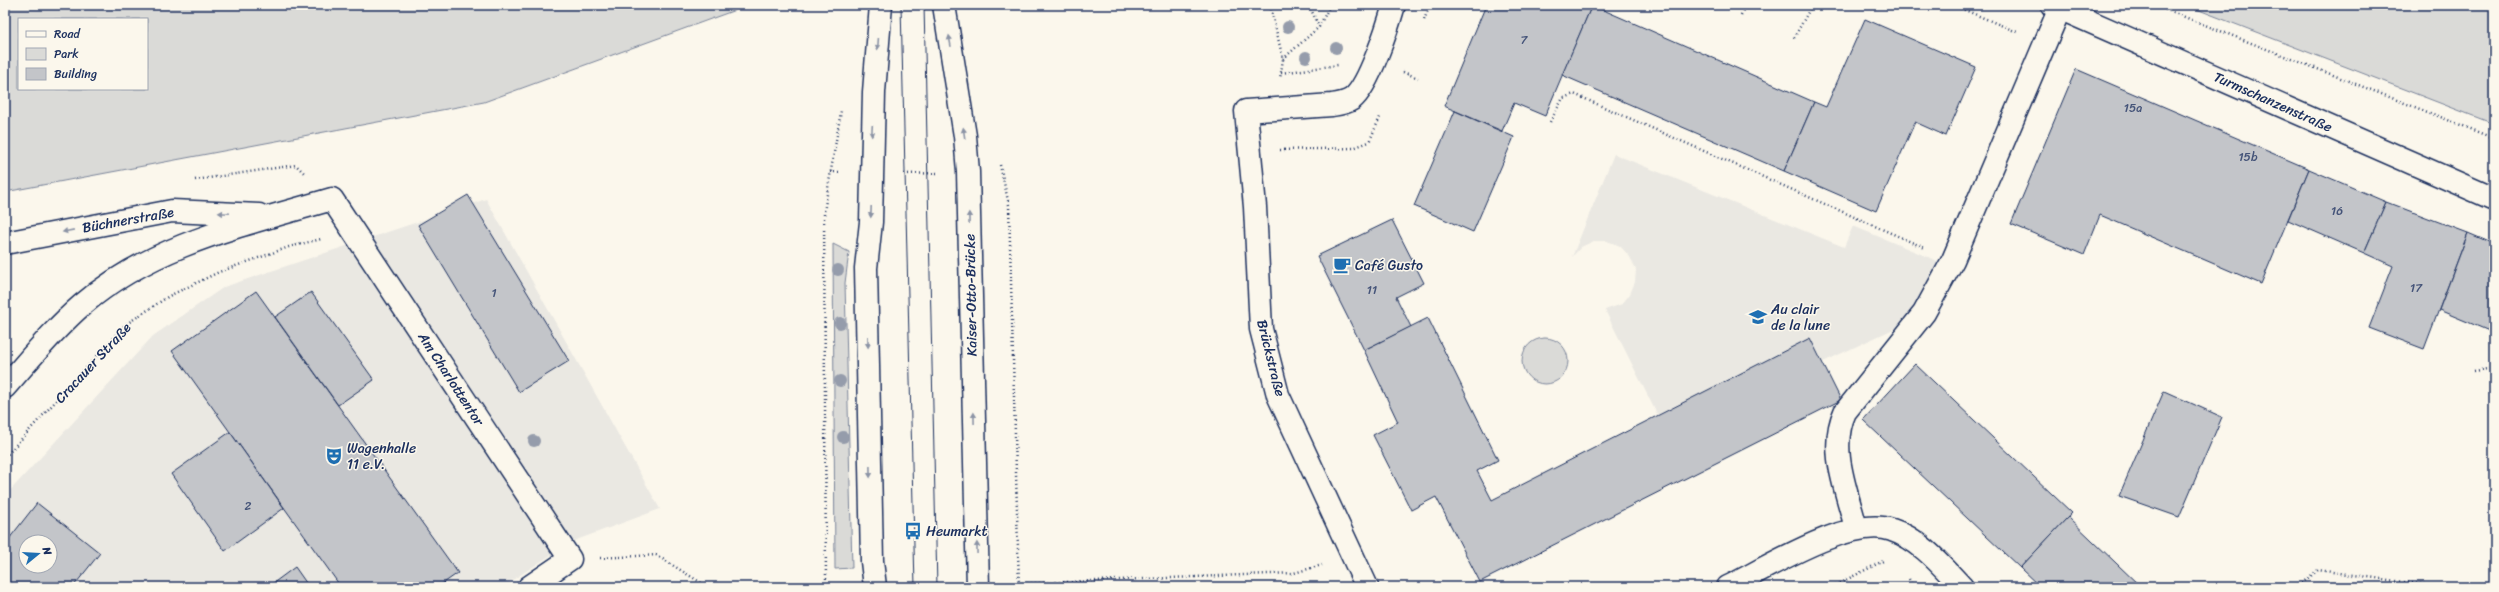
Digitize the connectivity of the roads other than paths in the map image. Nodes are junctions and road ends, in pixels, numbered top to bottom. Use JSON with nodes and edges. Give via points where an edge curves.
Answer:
{"nodes":[{"id":1,"x":881,"y":5,"type":"edge"},
{"id":2,"x":944,"y":5,"type":"edge"},
{"id":3,"x":1394,"y":5,"type":"edge"},
{"id":4,"x":2056,"y":7,"type":"edge"},
{"id":5,"x":2494,"y":200,"type":"edge"},
{"id":6,"x":277,"y":215,"type":"junction"},
{"id":7,"x":5,"y":243,"type":"edge"},
{"id":8,"x":6,"y":385,"type":"edge"},
{"id":9,"x":1856,"y":528,"type":"junction"},
{"id":10,"x":872,"y":561,"type":"junction"},
{"id":11,"x":529,"y":587,"type":"edge"},
{"id":12,"x":870,"y":587,"type":"edge"},
{"id":13,"x":875,"y":587,"type":"edge"},
{"id":14,"x":978,"y":587,"type":"edge"},
{"id":15,"x":1367,"y":587,"type":"edge"},
{"id":16,"x":1728,"y":587,"type":"edge"},
{"id":17,"x":1962,"y":587,"type":"edge"}],
"edges":[{"from":1,"to":10,"type":"street","one_way":true,"via":[[874,92],[873,173],[866,268]]},
{"from":14,"to":2,"type":"street","name":"Kaiser-Otto-Brücke","one_way":true,"via":[[968,172]]},
{"from":3,"to":15,"type":"street","name":"Brückstraße","via":[[1367,76],[1352,99],[1342,104],[1246,111],[1255,207],[1261,329],[1278,395]]},
{"from":4,"to":5,"type":"street","name":"Turmschanzenstraße"},
{"from":4,"to":9,"type":"street","via":[[2045,45],[1936,295],[1845,412],[1840,423],[1837,435],[1838,457]]},
{"from":6,"to":7,"type":"street","name":"Büchnerstraße","one_way":true,"via":[[172,211]]},
{"from":6,"to":8,"type":"street","via":[[171,249],[133,268],[94,294],[71,315]]},
{"from":6,"to":11,"type":"street","name":"Am Charlottentor","via":[[332,199],[570,559]]},
{"from":9,"to":16,"type":"street","via":[[1820,542]]},
{"from":9,"to":17,"type":"street","via":[[1873,526],[1892,530],[1914,541]]},
{"from":10,"to":12,"type":"street"},
{"from":10,"to":13,"type":"street"}]}
